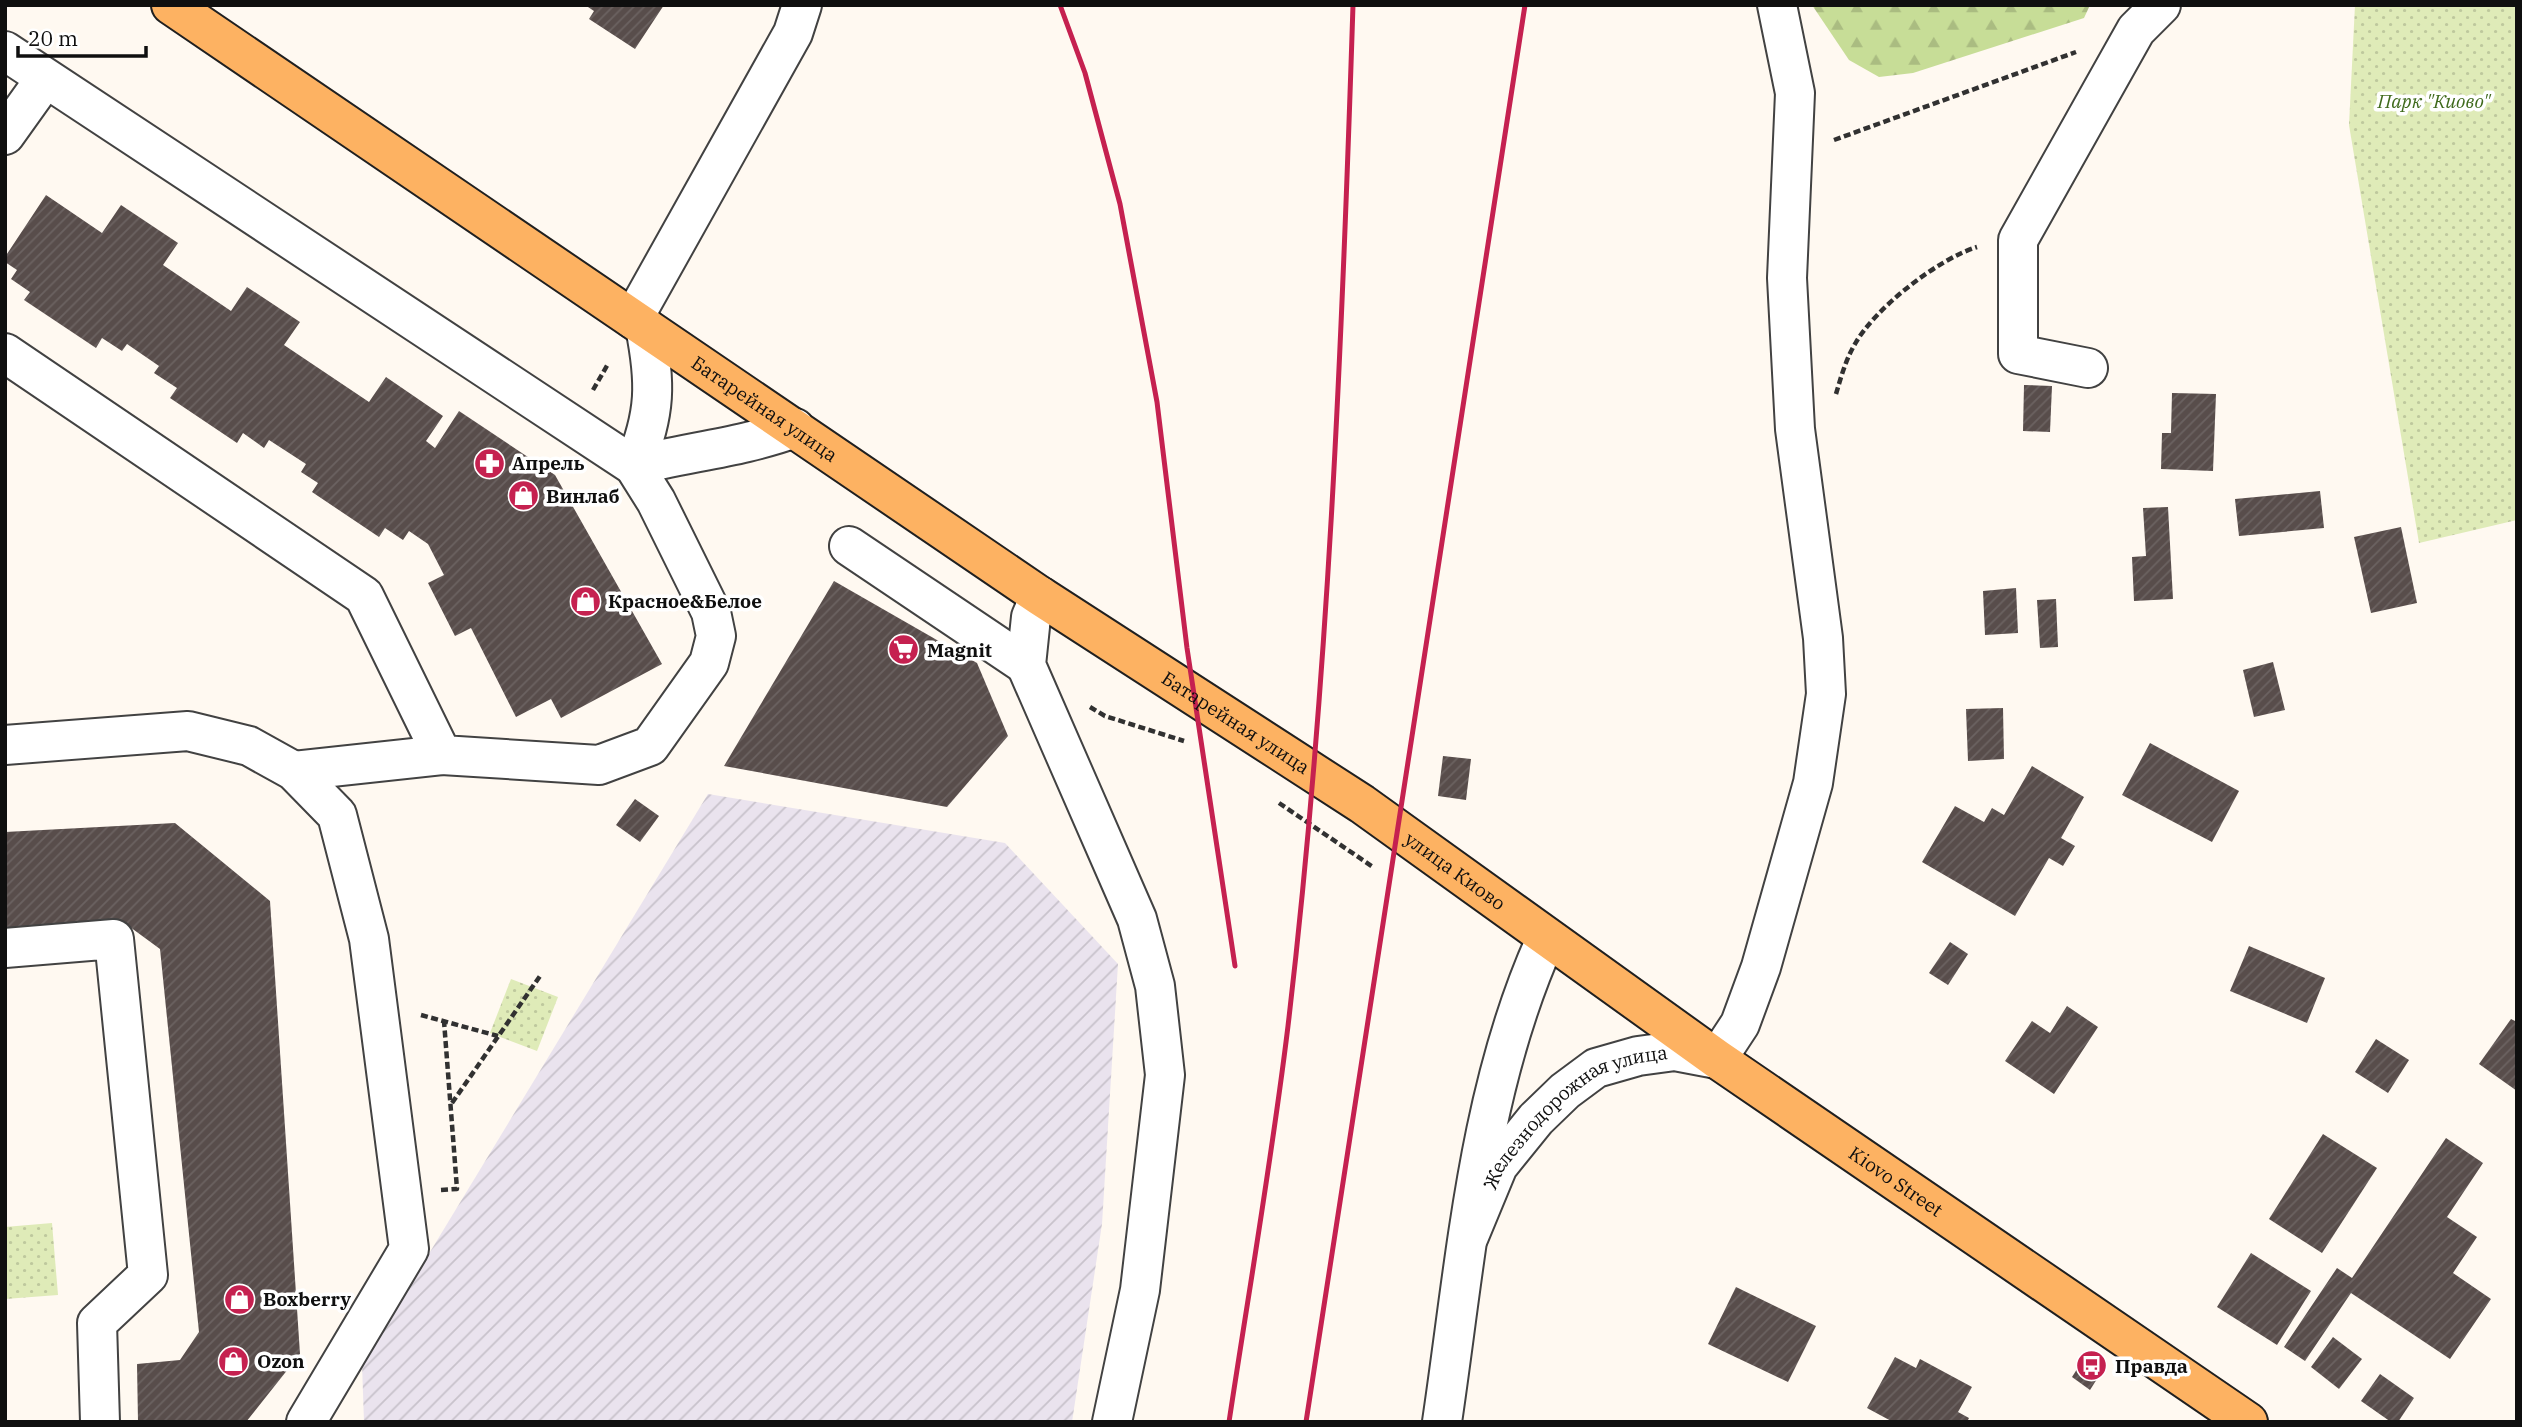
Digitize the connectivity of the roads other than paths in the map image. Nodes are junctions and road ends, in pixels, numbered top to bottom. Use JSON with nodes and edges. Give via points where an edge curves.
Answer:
{"nodes":[{"id":1,"x":172,"y":5,"type":"edge"},
{"id":2,"x":802,"y":5,"type":"edge"},
{"id":3,"x":1777,"y":5,"type":"edge"},
{"id":4,"x":2149,"y":18,"type":"edge"},
{"id":5,"x":5,"y":51,"type":"edge"},
{"id":6,"x":45,"y":79,"type":"junction"},
{"id":7,"x":5,"y":135,"type":"edge"},
{"id":8,"x":639,"y":323,"type":"junction"},
{"id":9,"x":5,"y":353,"type":"edge"},
{"id":10,"x":2088,"y":368,"type":"dead end"},
{"id":11,"x":795,"y":428,"type":"junction"},
{"id":12,"x":634,"y":466,"type":"junction"},
{"id":13,"x":849,"y":545,"type":"dead end"},
{"id":14,"x":1040,"y":596,"type":"junction"},
{"id":15,"x":1026,"y":665,"type":"junction"},
{"id":16,"x":5,"y":745,"type":"edge"},
{"id":17,"x":442,"y":755,"type":"junction"},
{"id":18,"x":294,"y":771,"type":"junction"},
{"id":19,"x":1362,"y":804,"type":"joint"},
{"id":20,"x":1546,"y":939,"type":"junction"},
{"id":21,"x":5,"y":948,"type":"edge"},
{"id":22,"x":1717,"y":1059,"type":"junction"},
{"id":23,"x":1469,"y":1236,"type":"junction"},
{"id":24,"x":100,"y":1422,"type":"edge"},
{"id":25,"x":306,"y":1422,"type":"edge"},
{"id":26,"x":1112,"y":1422,"type":"edge"},
{"id":27,"x":1442,"y":1422,"type":"edge"},
{"id":28,"x":2248,"y":1422,"type":"edge"}],
"edges":[{"from":1,"to":8,"type":"main road","name":"Батарейная улица"},
{"from":2,"to":8,"type":"street","via":[[793,33]]},
{"from":3,"to":22,"type":"street","via":[[1795,93],[1787,278],[1795,429],[1823,638],[1826,694],[1813,783],[1761,967],[1740,1024]]},
{"from":4,"to":10,"type":"street","via":[[2018,240],[2018,354]]},
{"from":5,"to":6,"type":"street"},
{"from":6,"to":7,"type":"street"},
{"from":6,"to":12,"type":"street"},
{"from":8,"to":11,"type":"main road","name":"Батарейная улица"},
{"from":8,"to":12,"type":"street","via":[[653,363],[654,399],[648,434]]},
{"from":9,"to":17,"type":"street","via":[[364,596]]},
{"from":11,"to":12,"type":"street","via":[[761,440]]},
{"from":11,"to":14,"type":"main road","name":"Батарейная улица"},
{"from":12,"to":17,"type":"street","via":[[656,500],[711,612],[716,636],[709,663],[650,746],[599,765]]},
{"from":13,"to":15,"type":"street"},
{"from":14,"to":15,"type":"street","via":[[1031,617]]},
{"from":14,"to":19,"type":"main road","name":"Батарейная улица"},
{"from":15,"to":26,"type":"street","via":[[1137,919],[1156,998],[1165,1075],[1140,1290]]},
{"from":16,"to":18,"type":"street","via":[[188,731],[249,746]]},
{"from":17,"to":18,"type":"street"},
{"from":18,"to":25,"type":"street","via":[[337,815],[369,939],[409,1249]]},
{"from":19,"to":20,"type":"main road","name":"улица Киово"},
{"from":20,"to":22,"type":"main road","name":"Kiovo Street"},
{"from":20,"to":23,"type":"street","name":"Железнодорожная улица","via":[[1502,1056]]},
{"from":21,"to":24,"type":"street","via":[[114,939],[149,1275],[97,1323]]},
{"from":22,"to":23,"type":"street","name":"Железнодорожная улица","via":[[1675,1051],[1596,1068],[1546,1110],[1498,1166]]},
{"from":22,"to":28,"type":"main road","name":"Kiovo Street"},
{"from":23,"to":27,"type":"street","name":"Железнодорожная улица"}]}
